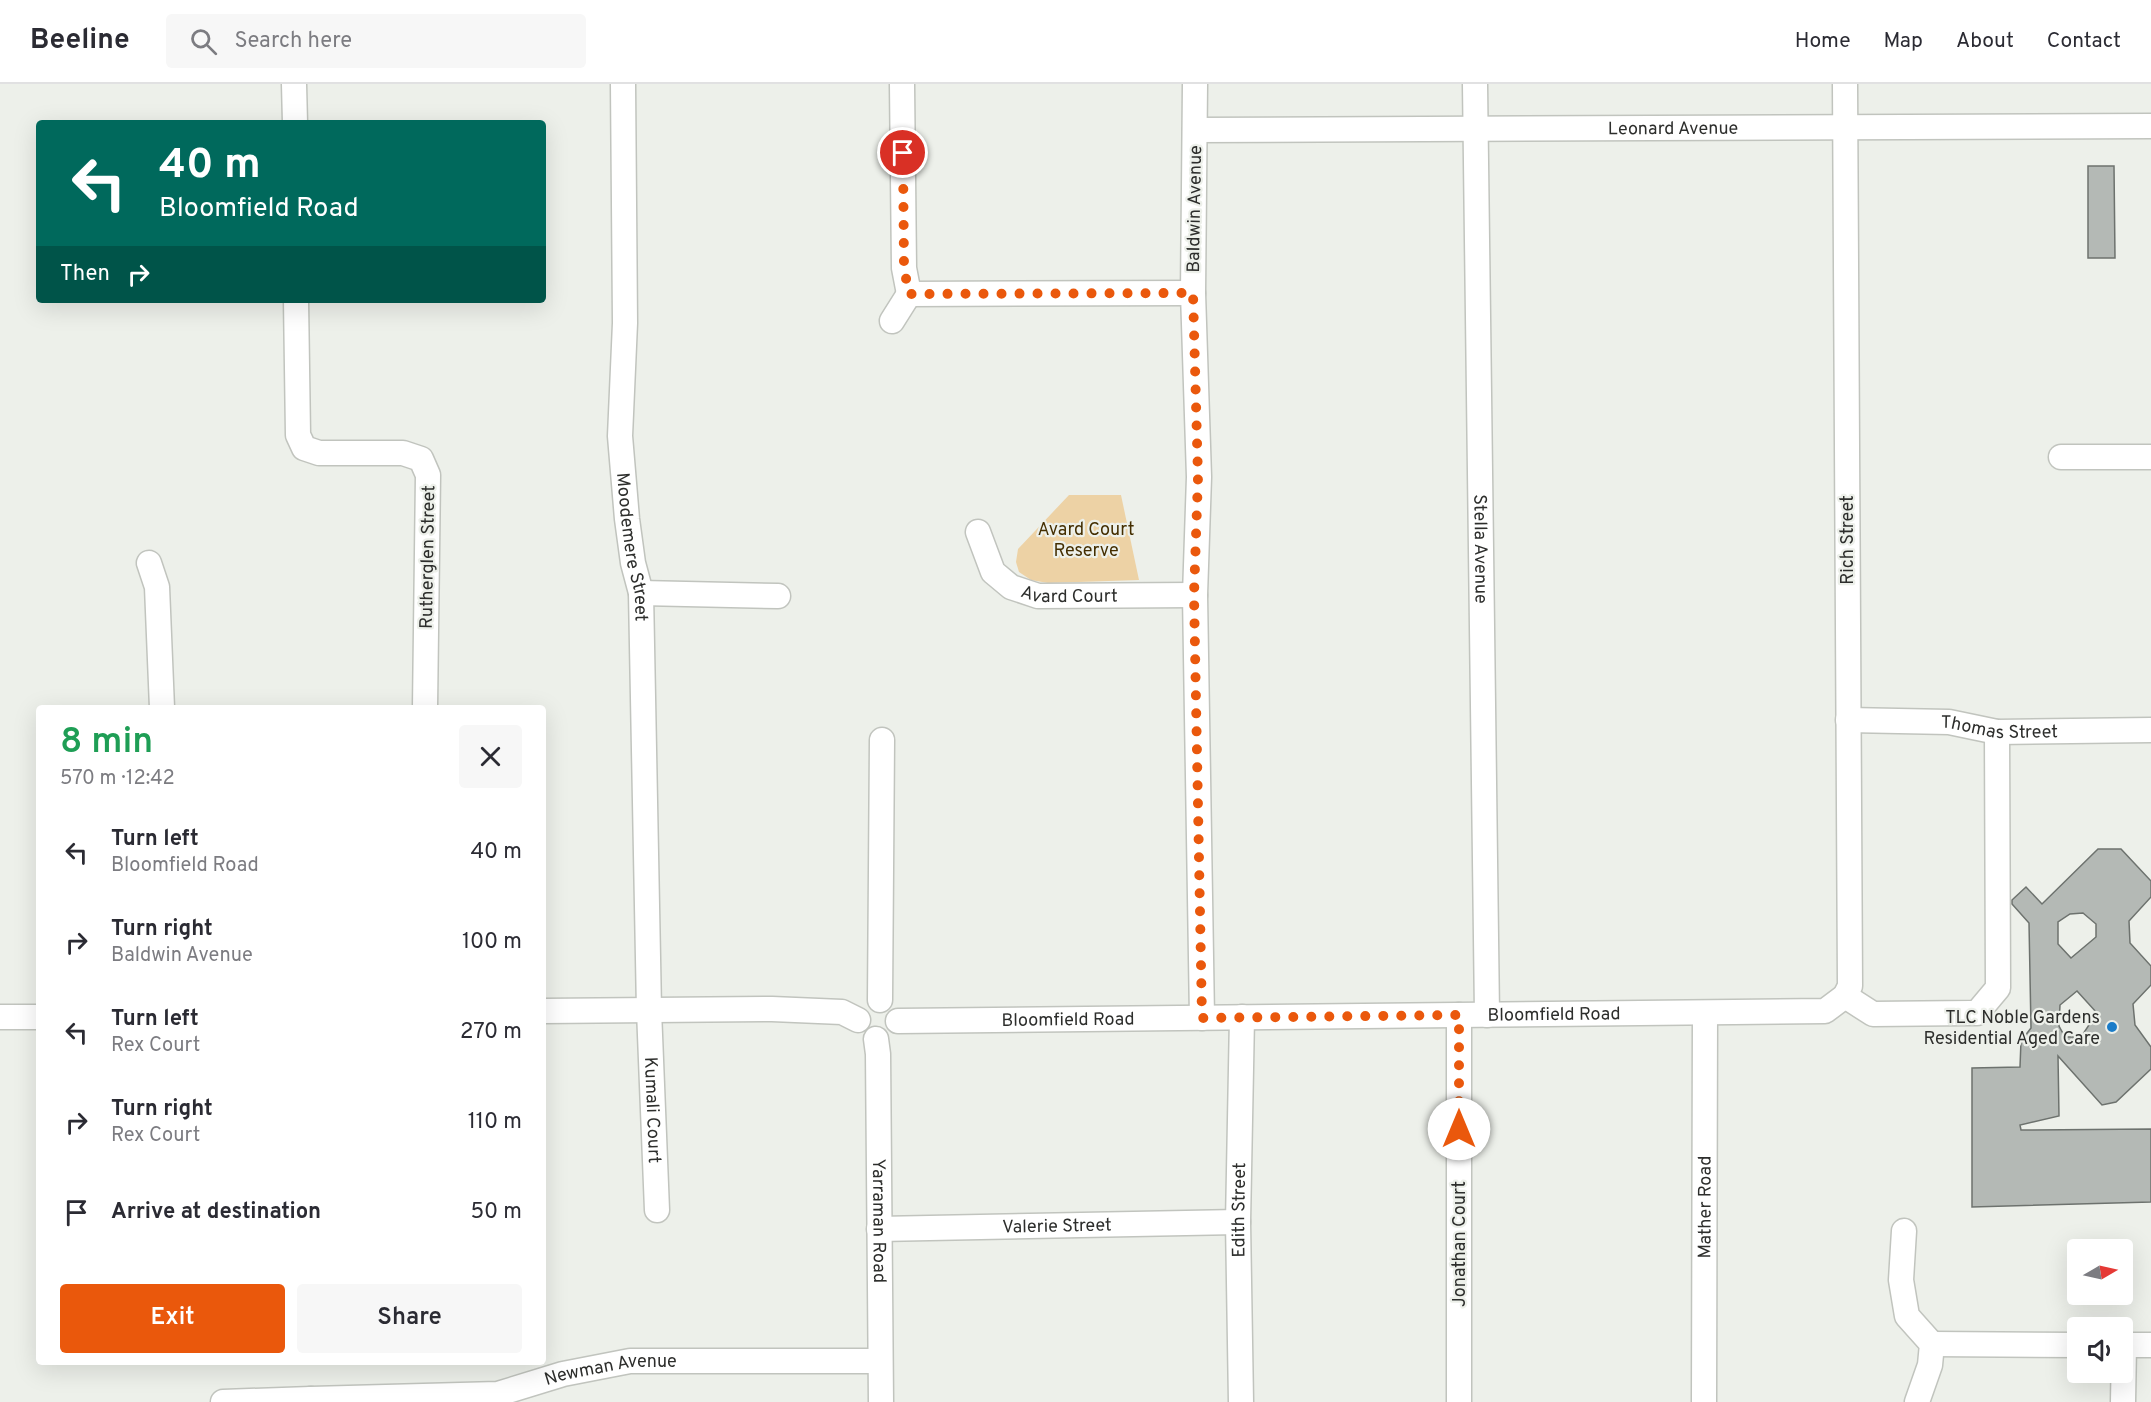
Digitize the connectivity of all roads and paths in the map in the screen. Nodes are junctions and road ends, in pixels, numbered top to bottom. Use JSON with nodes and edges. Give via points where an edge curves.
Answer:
{"nodes":[{"id":1,"x":294,"y":84,"type":"edge"},
{"id":2,"x":623,"y":84,"type":"edge"},
{"id":3,"x":902,"y":84,"type":"edge"},
{"id":4,"x":1195,"y":84,"type":"edge"},
{"id":5,"x":1475,"y":84,"type":"edge"},
{"id":6,"x":1845,"y":84,"type":"edge"},
{"id":7,"x":295,"y":120,"type":"edge"},
{"id":8,"x":2151,"y":126,"type":"edge"},
{"id":9,"x":1475,"y":128,"type":"junction"},
{"id":10,"x":1845,"y":128,"type":"junction"},
{"id":11,"x":1195,"y":130,"type":"junction"},
{"id":12,"x":1193,"y":293,"type":"junction"},
{"id":13,"x":909,"y":294,"type":"junction"},
{"id":14,"x":296,"y":303,"type":"edge"},
{"id":15,"x":891,"y":321,"type":"dead end"},
{"id":16,"x":2151,"y":457,"type":"edge"},
{"id":17,"x":2061,"y":458,"type":"dead end"},
{"id":18,"x":978,"y":532,"type":"dead end"},
{"id":19,"x":149,"y":563,"type":"dead end"},
{"id":20,"x":641,"y":593,"type":"junction"},
{"id":21,"x":1194,"y":595,"type":"junction"},
{"id":22,"x":778,"y":596,"type":"dead end"},
{"id":23,"x":162,"y":705,"type":"edge"},
{"id":24,"x":425,"y":705,"type":"edge"},
{"id":25,"x":1848,"y":720,"type":"junction"},
{"id":26,"x":2151,"y":730,"type":"edge"},
{"id":27,"x":1997,"y":732,"type":"junction"},
{"id":28,"x":882,"y":740,"type":"dead end"},
{"id":29,"x":1845,"y":996,"type":"junction"},
{"id":30,"x":880,"y":999,"type":"junction"},
{"id":31,"x":649,"y":1010,"type":"junction"},
{"id":32,"x":546,"y":1011,"type":"edge"},
{"id":33,"x":1705,"y":1012,"type":"junction"},
{"id":34,"x":1459,"y":1015,"type":"junction"},
{"id":35,"x":1487,"y":1015,"type":"junction"},
{"id":36,"x":0,"y":1017,"type":"edge"},
{"id":37,"x":36,"y":1017,"type":"edge"},
{"id":38,"x":1242,"y":1017,"type":"junction"},
{"id":39,"x":1202,"y":1018,"type":"junction"},
{"id":40,"x":858,"y":1020,"type":"junction"},
{"id":41,"x":898,"y":1021,"type":"junction"},
{"id":42,"x":876,"y":1039,"type":"junction"},
{"id":43,"x":657,"y":1210,"type":"dead end"},
{"id":44,"x":1238,"y":1222,"type":"junction"},
{"id":45,"x":879,"y":1229,"type":"junction"},
{"id":46,"x":1904,"y":1231,"type":"dead end"},
{"id":47,"x":1932,"y":1344,"type":"junction"},
{"id":48,"x":2067,"y":1345,"type":"edge"},
{"id":49,"x":2133,"y":1345,"type":"edge"},
{"id":50,"x":2151,"y":1345,"type":"edge"},
{"id":51,"x":880,"y":1361,"type":"junction"},
{"id":52,"x":2123,"y":1383,"type":"edge"},
{"id":53,"x":311,"y":1400,"type":"edge"},
{"id":54,"x":223,"y":1402,"type":"edge"},
{"id":55,"x":880,"y":1402,"type":"edge"},
{"id":56,"x":1241,"y":1402,"type":"edge"},
{"id":57,"x":1459,"y":1402,"type":"edge"},
{"id":58,"x":1704,"y":1402,"type":"edge"},
{"id":59,"x":1917,"y":1402,"type":"edge"},
{"id":60,"x":2123,"y":1402,"type":"edge"}],
"edges":[{"from":1,"to":7,"type":"street"},
{"from":2,"to":20,"type":"street","name":"Moodemere Street","via":[[625,323],[620,436],[627,519]]},
{"from":3,"to":13,"type":"street","via":[[904,268]]},
{"from":4,"to":11,"type":"street","name":"Baldwin Avenue"},
{"from":5,"to":9,"type":"street","name":"Stella Avenue"},
{"from":6,"to":10,"type":"street","name":"Rich Street"},
{"from":8,"to":10,"type":"street","name":"Leonard Avenue"},
{"from":9,"to":10,"type":"street","name":"Leonard Avenue"},
{"from":9,"to":11,"type":"street","name":"Leonard Avenue"},
{"from":9,"to":35,"type":"street","name":"Stella Avenue"},
{"from":10,"to":25,"type":"street","name":"Rich Street"},
{"from":11,"to":12,"type":"street","name":"Baldwin Avenue"},
{"from":12,"to":13,"type":"street"},
{"from":12,"to":21,"type":"street","name":"Baldwin Avenue","via":[[1198,477]]},
{"from":13,"to":15,"type":"street"},
{"from":14,"to":24,"type":"street","name":"Rutherglen Street","via":[[298,435],[304,448],[319,453],[403,453],[421,459],[428,475]]},
{"from":16,"to":17,"type":"street"},
{"from":18,"to":21,"type":"street","name":"Avard Court","via":[[993,572],[1011,587],[1038,596]]},
{"from":19,"to":23,"type":"street","via":[[157,587]]},
{"from":20,"to":22,"type":"street"},
{"from":20,"to":31,"type":"street","name":"Moodemere Street"},
{"from":21,"to":39,"type":"street","name":"Baldwin Avenue"},
{"from":25,"to":27,"type":"street","name":"Thomas Street","via":[[1949,722]]},
{"from":25,"to":29,"type":"street","name":"Rich Street","via":[[1850,986]]},
{"from":26,"to":27,"type":"street","name":"Thomas Street"},
{"from":27,"to":29,"type":"street","via":[[1998,988],[1977,1012],[1971,1013],[1873,1014]]},
{"from":28,"to":30,"type":"street"},
{"from":29,"to":33,"type":"street","name":"Bloomfield Road","via":[[1825,1011]]},
{"from":30,"to":40,"type":"street","via":[[862,1008]]},
{"from":30,"to":41,"type":"street","via":[[895,1009]]},
{"from":31,"to":32,"type":"street"},
{"from":31,"to":40,"type":"street","via":[[842,1012]]},
{"from":31,"to":43,"type":"street","name":"Kumali Court"},
{"from":33,"to":35,"type":"street","name":"Bloomfield Road"},
{"from":33,"to":58,"type":"street","name":"Mather Road"},
{"from":34,"to":35,"type":"street","name":"Bloomfield Road"},
{"from":34,"to":38,"type":"street","name":"Bloomfield Road"},
{"from":34,"to":57,"type":"street","name":"Jonathan Court"},
{"from":36,"to":37,"type":"street"},
{"from":38,"to":39,"type":"street","name":"Bloomfield Road"},
{"from":38,"to":44,"type":"street","name":"Edith Street"},
{"from":39,"to":41,"type":"street","name":"Bloomfield Road"},
{"from":40,"to":42,"type":"street","via":[[862,1031]]},
{"from":41,"to":42,"type":"street","via":[[888,1036]]},
{"from":42,"to":45,"type":"street","name":"Yarraman Road"},
{"from":44,"to":45,"type":"street","name":"Valerie Street"},
{"from":44,"to":56,"type":"street","name":"Edith Street"},
{"from":45,"to":51,"type":"street","name":"Yarraman Road"},
{"from":46,"to":47,"type":"street","via":[[1901,1280],[1907,1316]]},
{"from":47,"to":48,"type":"street"},
{"from":47,"to":59,"type":"street","via":[[1930,1365]]},
{"from":49,"to":50,"type":"street"},
{"from":51,"to":53,"type":"street","name":"Newman Avenue","via":[[630,1361],[563,1374],[498,1394]]},
{"from":51,"to":55,"type":"street","name":"Yarraman Road"},
{"from":52,"to":60,"type":"street"},
{"from":53,"to":54,"type":"street","name":"Newman Avenue"}]}
